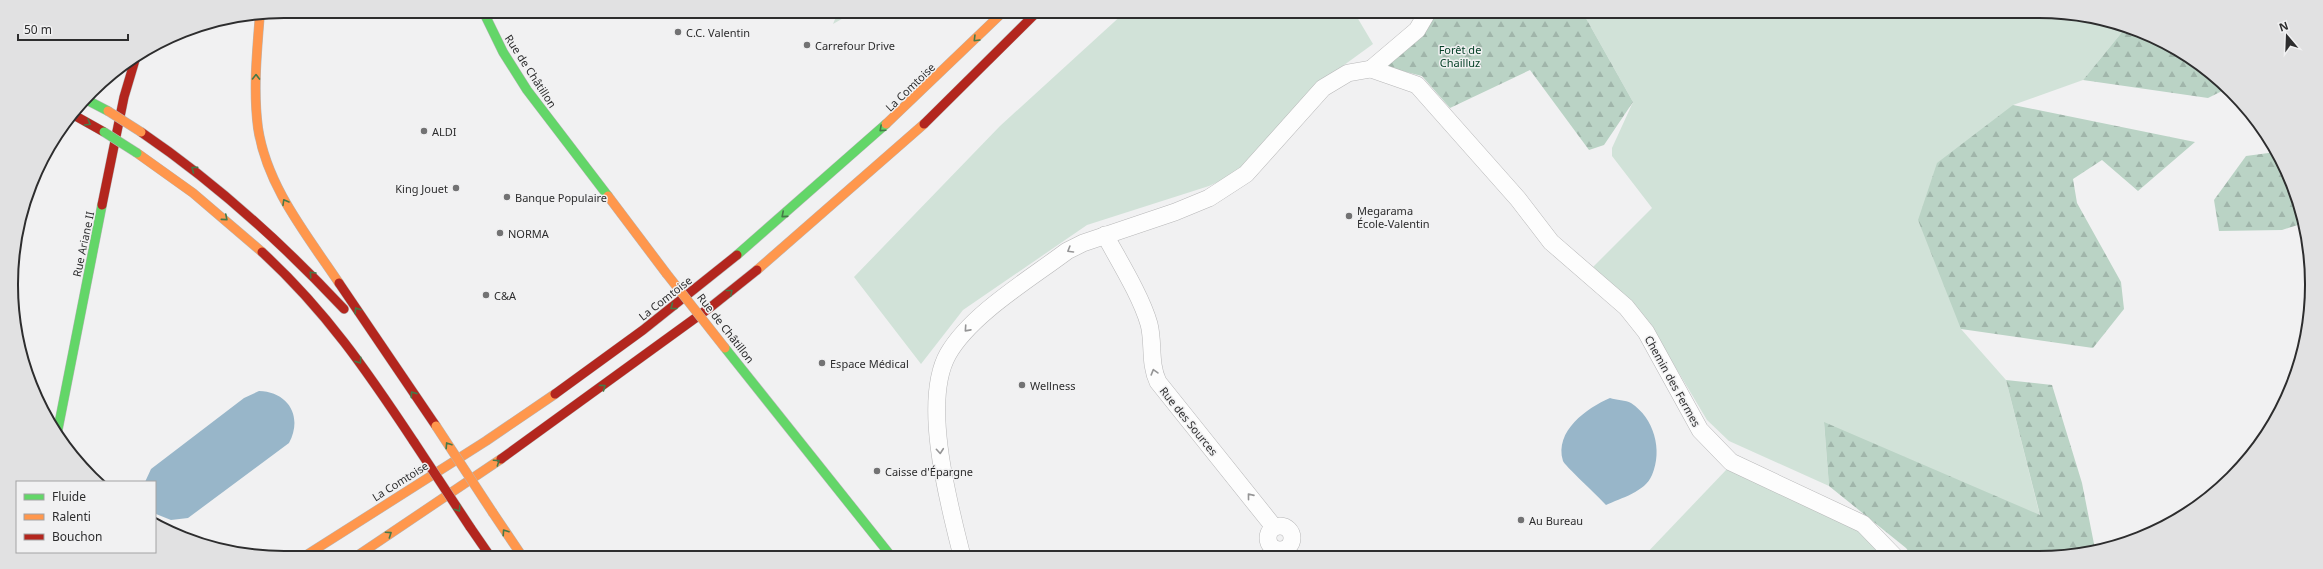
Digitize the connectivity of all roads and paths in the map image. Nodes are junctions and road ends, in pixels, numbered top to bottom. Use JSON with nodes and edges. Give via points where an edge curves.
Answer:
{"nodes":[{"id":1,"x":486,"y":18,"type":"edge"},
{"id":2,"x":998,"y":18,"type":"edge"},
{"id":3,"x":1031,"y":18,"type":"edge"},
{"id":4,"x":1424,"y":18,"type":"edge"},
{"id":5,"x":260,"y":19,"type":"edge"},
{"id":6,"x":134,"y":65,"type":"edge"},
{"id":7,"x":1371,"y":69,"type":"junction"},
{"id":8,"x":91,"y":102,"type":"edge"},
{"id":9,"x":77,"y":117,"type":"edge"},
{"id":10,"x":1105,"y":234,"type":"junction"},
{"id":11,"x":385,"y":355,"type":"junction"},
{"id":12,"x":59,"y":426,"type":"edge"},
{"id":13,"x":313,"y":551,"type":"edge"},
{"id":14,"x":364,"y":551,"type":"edge"},
{"id":15,"x":487,"y":551,"type":"edge"},
{"id":16,"x":519,"y":551,"type":"edge"},
{"id":17,"x":887,"y":551,"type":"edge"},
{"id":18,"x":961,"y":551,"type":"edge"},
{"id":19,"x":1282,"y":551,"type":"edge"},
{"id":20,"x":1889,"y":551,"type":"edge"}],
"edges":[{"from":1,"to":17,"type":"main road","name":"Rue de Châtillon","bridge":true,"via":[[503,52],[527,90],[666,273]]},
{"from":2,"to":13,"type":"main road","name":"La Comtoise","one_way":true,"via":[[911,104],[834,173],[697,288],[512,425]]},
{"from":14,"to":3,"type":"main road","one_way":true,"via":[[523,444],[712,306],[764,264],[933,116]]},
{"from":4,"to":7,"type":"street","via":[[1417,30]]},
{"from":11,"to":5,"type":"main road","one_way":true,"via":[[286,205],[266,160],[258,131],[256,95]]},
{"from":6,"to":12,"type":"main road","name":"Rue Ariane II","via":[[124,97]]},
{"from":7,"to":10,"type":"street","via":[[1348,73],[1324,88],[1246,174],[1209,198],[1175,212]]},
{"from":7,"to":20,"type":"street","name":"Chemin des Fermes","via":[[1417,85],[1518,199],[1551,242],[1626,307],[1646,332],[1700,430],[1717,449],[1731,462],[1863,524]]},
{"from":11,"to":8,"type":"main road","one_way":true,"bridge":true,"via":[[292,253],[252,215],[176,155]]},
{"from":9,"to":15,"type":"main road","one_way":true,"bridge":true,"via":[[137,153],[206,202],[286,275],[341,336]]},
{"from":10,"to":18,"type":"street","one_way":true,"via":[[1067,251],[986,312],[966,330],[948,354],[939,376],[937,406],[941,459]]},
{"from":19,"to":10,"type":"street","name":"Rue des Sources","one_way":true,"via":[[1291,542],[1292,535],[1289,529],[1284,526],[1274,527],[1158,382],[1154,373],[1152,338],[1145,314]]},
{"from":16,"to":11,"type":"main road","one_way":true,"bridge":true,"via":[[436,426]]}]}
